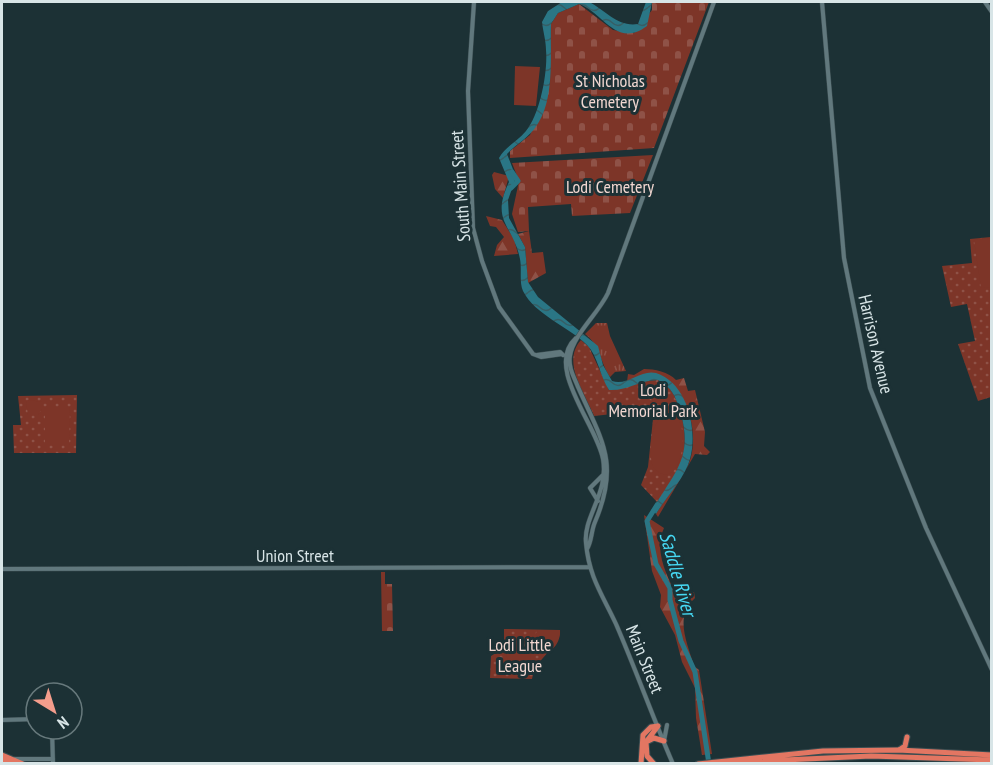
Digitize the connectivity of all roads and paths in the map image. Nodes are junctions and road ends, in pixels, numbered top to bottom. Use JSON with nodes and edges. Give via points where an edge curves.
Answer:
{"nodes":[{"id":1,"x":474,"y":2,"type":"edge"},
{"id":2,"x":714,"y":2,"type":"edge"},
{"id":3,"x":822,"y":2,"type":"edge"},
{"id":4,"x":985,"y":2,"type":"edge"},
{"id":5,"x":992,"y":12,"type":"edge"},
{"id":6,"x":566,"y":355,"type":"junction"},
{"id":7,"x":604,"y":474,"type":"junction"},
{"id":8,"x":598,"y":501,"type":"junction"},
{"id":9,"x":587,"y":549,"type":"junction"},
{"id":10,"x":589,"y":567,"type":"junction"},
{"id":11,"x":2,"y":569,"type":"edge"},
{"id":12,"x":992,"y":670,"type":"edge"},
{"id":13,"x":24,"y":719,"type":"edge"},
{"id":14,"x":2,"y":720,"type":"edge"},
{"id":15,"x":667,"y":725,"type":"dead end"},
{"id":16,"x":658,"y":726,"type":"junction"},
{"id":17,"x":907,"y":737,"type":"dead end"},
{"id":18,"x":52,"y":741,"type":"edge"},
{"id":19,"x":664,"y":741,"type":"junction"},
{"id":20,"x":646,"y":742,"type":"junction"},
{"id":21,"x":898,"y":750,"type":"junction"},
{"id":22,"x":916,"y":751,"type":"junction"},
{"id":23,"x":2,"y":755,"type":"edge"},
{"id":24,"x":992,"y":755,"type":"edge"},
{"id":25,"x":920,"y":757,"type":"junction"},
{"id":26,"x":938,"y":758,"type":"junction"},
{"id":27,"x":958,"y":759,"type":"junction"},
{"id":28,"x":2,"y":760,"type":"edge"},
{"id":29,"x":974,"y":760,"type":"junction"},
{"id":30,"x":53,"y":761,"type":"edge"},
{"id":31,"x":12,"y":762,"type":"edge"},
{"id":32,"x":721,"y":762,"type":"edge"},
{"id":33,"x":991,"y":762,"type":"edge"},
{"id":34,"x":699,"y":763,"type":"edge"},
{"id":35,"x":23,"y":764,"type":"edge"},
{"id":36,"x":641,"y":764,"type":"edge"},
{"id":37,"x":654,"y":764,"type":"edge"},
{"id":38,"x":673,"y":764,"type":"edge"},
{"id":39,"x":924,"y":764,"type":"edge"},
{"id":40,"x":933,"y":764,"type":"edge"},
{"id":41,"x":964,"y":764,"type":"edge"},
{"id":42,"x":980,"y":764,"type":"edge"}],
"edges":[{"from":1,"to":6,"type":"street","name":"South Main Street","via":[[468,91],[473,228],[499,307],[535,355]]},
{"from":2,"to":6,"type":"street","via":[[608,293]]},
{"from":3,"to":12,"type":"street","name":"Harrison Avenue","via":[[844,258],[870,388],[926,528]]},
{"from":4,"to":5,"type":"street"},
{"from":6,"to":7,"type":"street","via":[[565,370],[600,448]]},
{"from":6,"to":9,"type":"street","via":[[602,438],[608,469],[605,495]]},
{"from":7,"to":8,"type":"street"},
{"from":7,"to":8,"type":"street","via":[[590,488]]},
{"from":8,"to":9,"type":"street","via":[[587,532]]},
{"from":9,"to":10,"type":"street","name":"Main Street"},
{"from":10,"to":11,"type":"street","name":"Union Street"},
{"from":10,"to":16,"type":"street","name":"Main Street"},
{"from":13,"to":14,"type":"street"},
{"from":15,"to":19,"type":"street"},
{"from":16,"to":19,"type":"street","name":"Main Street"},
{"from":16,"to":20,"type":"highway"},
{"from":16,"to":36,"type":"highway","via":[[643,735]]},
{"from":17,"to":21,"type":"highway","via":[[905,746]]},
{"from":18,"to":30,"type":"street"},
{"from":19,"to":20,"type":"highway","via":[[654,738]]},
{"from":19,"to":38,"type":"street","name":"Main Street"},
{"from":20,"to":37,"type":"highway","via":[[647,756]]},
{"from":21,"to":22,"type":"highway"},
{"from":21,"to":32,"type":"highway","via":[[792,752]]},
{"from":22,"to":24,"type":"highway"},
{"from":22,"to":25,"type":"street"},
{"from":23,"to":31,"type":"highway"},
{"from":25,"to":26,"type":"highway"},
{"from":25,"to":32,"type":"highway"},
{"from":25,"to":39,"type":"street"},
{"from":26,"to":27,"type":"highway"},
{"from":26,"to":40,"type":"highway"},
{"from":27,"to":29,"type":"highway"},
{"from":27,"to":41,"type":"highway"},
{"from":28,"to":31,"type":"highway"},
{"from":29,"to":33,"type":"highway"},
{"from":29,"to":42,"type":"highway"},
{"from":30,"to":31,"type":"street"},
{"from":31,"to":35,"type":"highway"},
{"from":32,"to":34,"type":"highway"}]}
